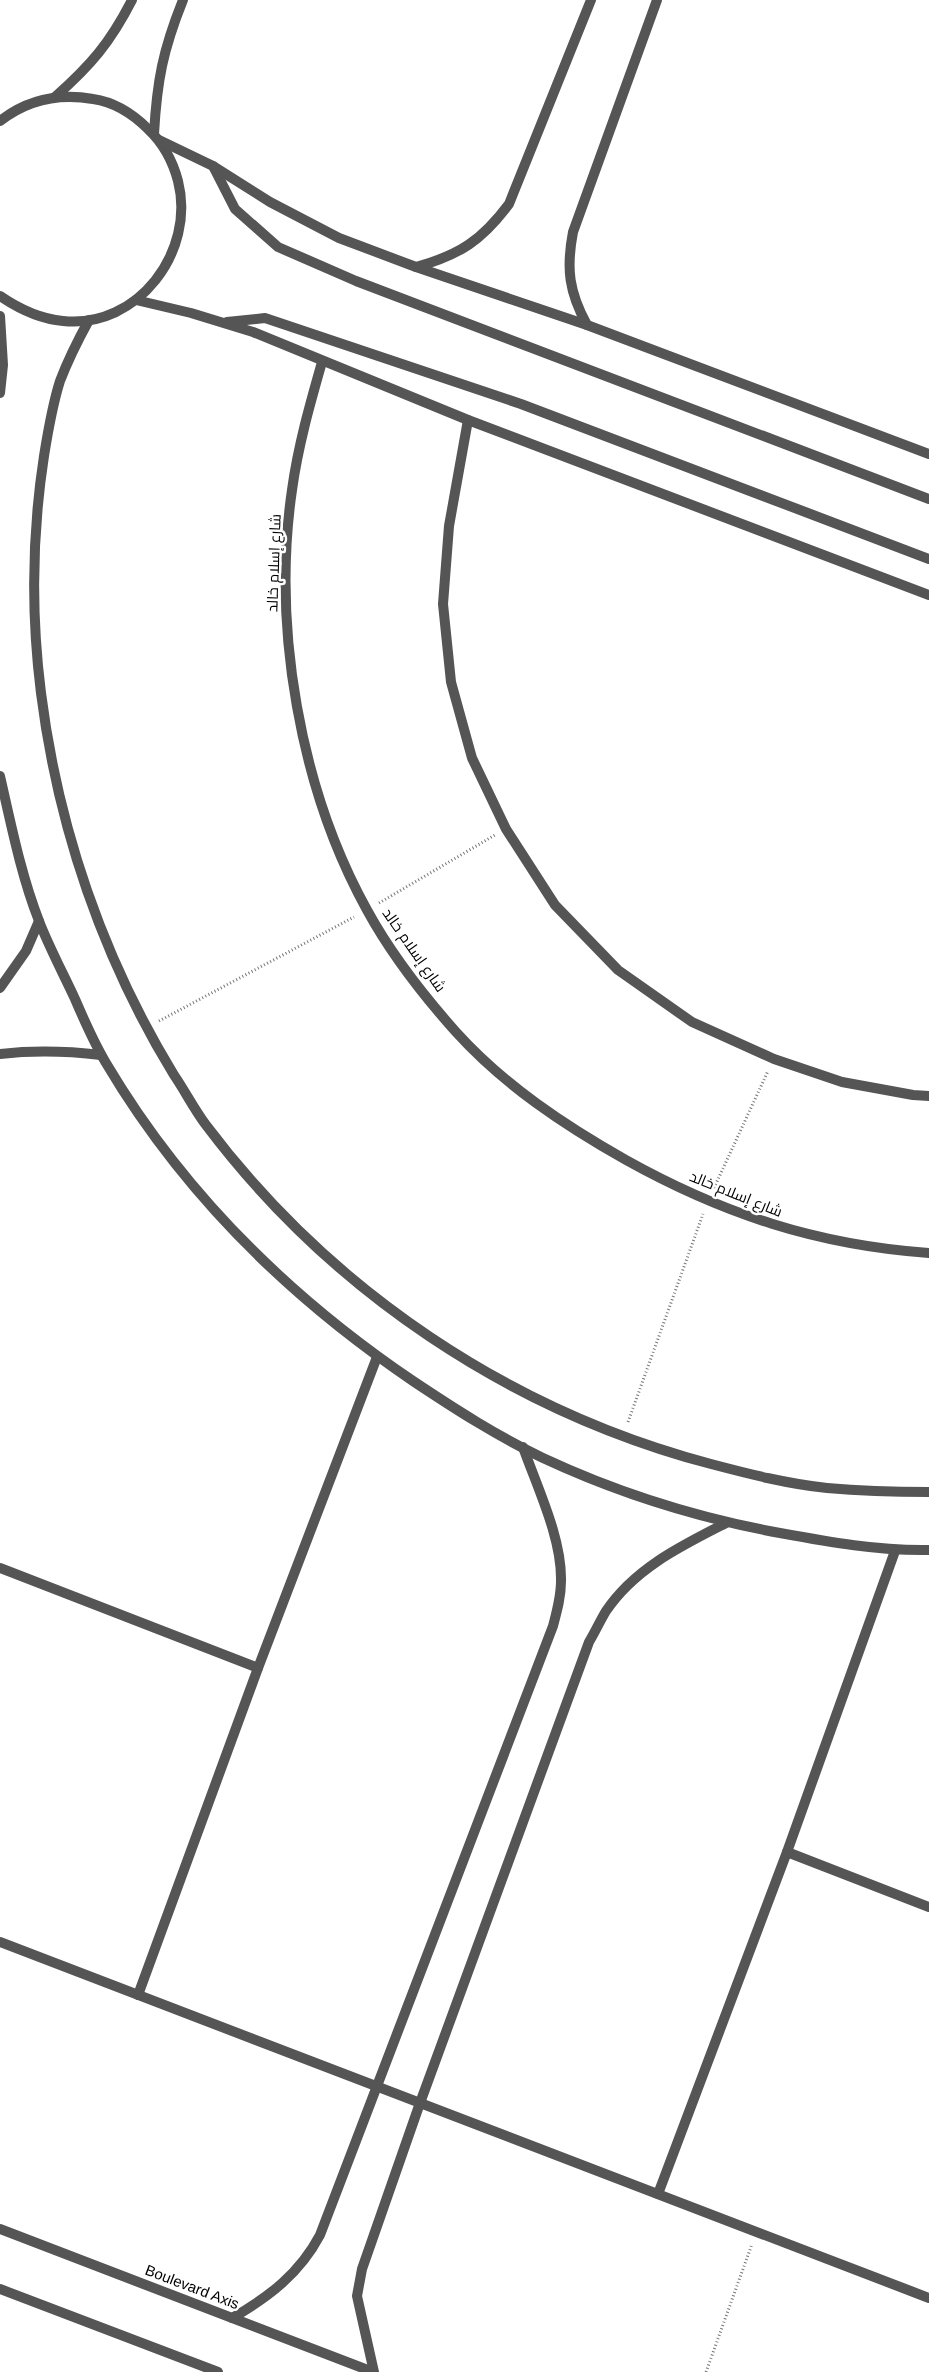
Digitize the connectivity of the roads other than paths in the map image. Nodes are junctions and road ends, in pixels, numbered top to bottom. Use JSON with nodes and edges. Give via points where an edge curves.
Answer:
{"nodes":[{"id":1,"x":132,"y":0,"type":"edge"},
{"id":2,"x":183,"y":0,"type":"edge"},
{"id":3,"x":591,"y":0,"type":"edge"},
{"id":4,"x":657,"y":0,"type":"edge"},
{"id":5,"x":54,"y":97,"type":"junction"},
{"id":6,"x":0,"y":110,"type":"edge"},
{"id":7,"x":11,"y":112,"type":"junction"},
{"id":8,"x":0,"y":121,"type":"edge"},
{"id":9,"x":157,"y":137,"type":"junction"},
{"id":10,"x":213,"y":166,"type":"junction"},
{"id":11,"x":416,"y":267,"type":"junction"},
{"id":12,"x":0,"y":296,"type":"edge"},
{"id":13,"x":136,"y":300,"type":"junction"},
{"id":14,"x":0,"y":316,"type":"edge"},
{"id":15,"x":89,"y":320,"type":"junction"},
{"id":16,"x":221,"y":323,"type":"junction"},
{"id":17,"x":587,"y":325,"type":"junction"},
{"id":18,"x":322,"y":362,"type":"junction"},
{"id":19,"x":0,"y":393,"type":"edge"},
{"id":20,"x":468,"y":420,"type":"junction"},
{"id":21,"x":929,"y":454,"type":"edge"},
{"id":22,"x":929,"y":499,"type":"edge"},
{"id":23,"x":929,"y":559,"type":"edge"},
{"id":24,"x":929,"y":595,"type":"edge"},
{"id":25,"x":0,"y":776,"type":"edge"},
{"id":26,"x":39,"y":921,"type":"junction"},
{"id":27,"x":0,"y":988,"type":"edge"},
{"id":28,"x":0,"y":1054,"type":"edge"},
{"id":29,"x":102,"y":1055,"type":"junction"},
{"id":30,"x":929,"y":1096,"type":"edge"},
{"id":31,"x":929,"y":1253,"type":"edge"},
{"id":32,"x":377,"y":1357,"type":"junction"},
{"id":33,"x":523,"y":1447,"type":"junction"},
{"id":34,"x":929,"y":1492,"type":"edge"},
{"id":35,"x":726,"y":1523,"type":"junction"},
{"id":36,"x":929,"y":1550,"type":"edge"},
{"id":37,"x":895,"y":1551,"type":"junction"},
{"id":38,"x":0,"y":1568,"type":"edge"},
{"id":39,"x":258,"y":1668,"type":"junction"},
{"id":40,"x":787,"y":1852,"type":"junction"},
{"id":41,"x":929,"y":1907,"type":"edge"},
{"id":42,"x":0,"y":1942,"type":"edge"},
{"id":43,"x":138,"y":1995,"type":"junction"},
{"id":44,"x":376,"y":2086,"type":"junction"},
{"id":45,"x":420,"y":2103,"type":"junction"},
{"id":46,"x":658,"y":2194,"type":"junction"},
{"id":47,"x":0,"y":2229,"type":"edge"},
{"id":48,"x":0,"y":2289,"type":"edge"},
{"id":49,"x":929,"y":2298,"type":"edge"},
{"id":50,"x":232,"y":2318,"type":"junction"},
{"id":51,"x":218,"y":2372,"type":"edge"},
{"id":52,"x":374,"y":2372,"type":"edge"}],
"edges":[{"from":1,"to":5,"type":"street","via":[[116,31],[88,67]]},
{"from":2,"to":9,"type":"street","via":[[160,66],[156,100]]},
{"from":3,"to":11,"type":"street","via":[[509,204],[492,227],[470,246],[444,259]]},
{"from":4,"to":17,"type":"street","via":[[573,232],[570,280],[576,304]]},
{"from":5,"to":7,"type":"street","via":[[32,102]]},
{"from":5,"to":9,"type":"street","via":[[77,96],[99,100],[138,119]]},
{"from":6,"to":7,"type":"street"},
{"from":7,"to":8,"type":"street"},
{"from":9,"to":10,"type":"street"},
{"from":9,"to":13,"type":"street","via":[[174,166],[182,195],[182,225],[173,254],[158,280]]},
{"from":10,"to":11,"type":"street","via":[[270,202],[339,238]]},
{"from":10,"to":22,"type":"street","via":[[235,209],[278,247],[356,281]]},
{"from":11,"to":17,"type":"street"},
{"from":12,"to":15,"type":"street","via":[[17,308],[40,317],[64,321]]},
{"from":13,"to":15,"type":"street","via":[[114,313]]},
{"from":13,"to":16,"type":"street"},
{"from":14,"to":19,"type":"street","via":[[3,365]]},
{"from":15,"to":34,"type":"street","via":[[73,350],[51,414],[38,495],[34,577],[37,659],[47,741],[65,822],[90,900],[146,1028],[204,1122],[263,1196],[328,1259],[389,1309],[454,1354],[524,1393],[622,1437],[747,1474],[825,1488]]},
{"from":16,"to":18,"type":"street","via":[[253,332]]},
{"from":16,"to":23,"type":"street","via":[[265,318],[521,404]]},
{"from":17,"to":21,"type":"street"},
{"from":18,"to":20,"type":"street"},
{"from":18,"to":31,"type":"street","name":"شارع إسلام خالد","via":[[302,432],[286,554],[292,677],[317,788],[341,855],[367,910],[408,975],[458,1034],[514,1086],[575,1131],[642,1169],[708,1202],[797,1233],[852,1245]]},
{"from":20,"to":24,"type":"street"},
{"from":20,"to":30,"type":"street","via":[[449,526],[444,614],[451,682],[472,758],[506,829],[555,905],[618,970],[692,1022],[774,1059],[842,1082]]},
{"from":25,"to":26,"type":"street"},
{"from":26,"to":27,"type":"street","via":[[26,951]]},
{"from":26,"to":29,"type":"street"},
{"from":28,"to":29,"type":"street","via":[[47,1050]]},
{"from":29,"to":32,"type":"street","via":[[186,1178],[247,1246],[314,1308]]},
{"from":32,"to":33,"type":"street","via":[[462,1414]]},
{"from":32,"to":39,"type":"street"},
{"from":33,"to":35,"type":"street","via":[[627,1492]]},
{"from":33,"to":44,"type":"street","via":[[559,1556],[559,1603],[553,1626]]},
{"from":35,"to":37,"type":"street"},
{"from":35,"to":45,"type":"street","via":[[655,1561],[628,1584],[606,1611],[589,1642]]},
{"from":36,"to":37,"type":"street"},
{"from":37,"to":40,"type":"street"},
{"from":38,"to":39,"type":"street"},
{"from":39,"to":43,"type":"street"},
{"from":40,"to":41,"type":"street"},
{"from":40,"to":46,"type":"street"},
{"from":42,"to":43,"type":"street"},
{"from":43,"to":44,"type":"street"},
{"from":44,"to":45,"type":"street"},
{"from":44,"to":50,"type":"street","via":[[320,2235],[309,2256],[275,2291]]},
{"from":45,"to":46,"type":"street"},
{"from":45,"to":52,"type":"street","via":[[362,2269],[357,2296]]},
{"from":46,"to":49,"type":"street"},
{"from":47,"to":50,"type":"street","name":"Boulevard Axis"},
{"from":48,"to":51,"type":"street"},
{"from":50,"to":52,"type":"street","name":"Boulevard Axis"}]}
